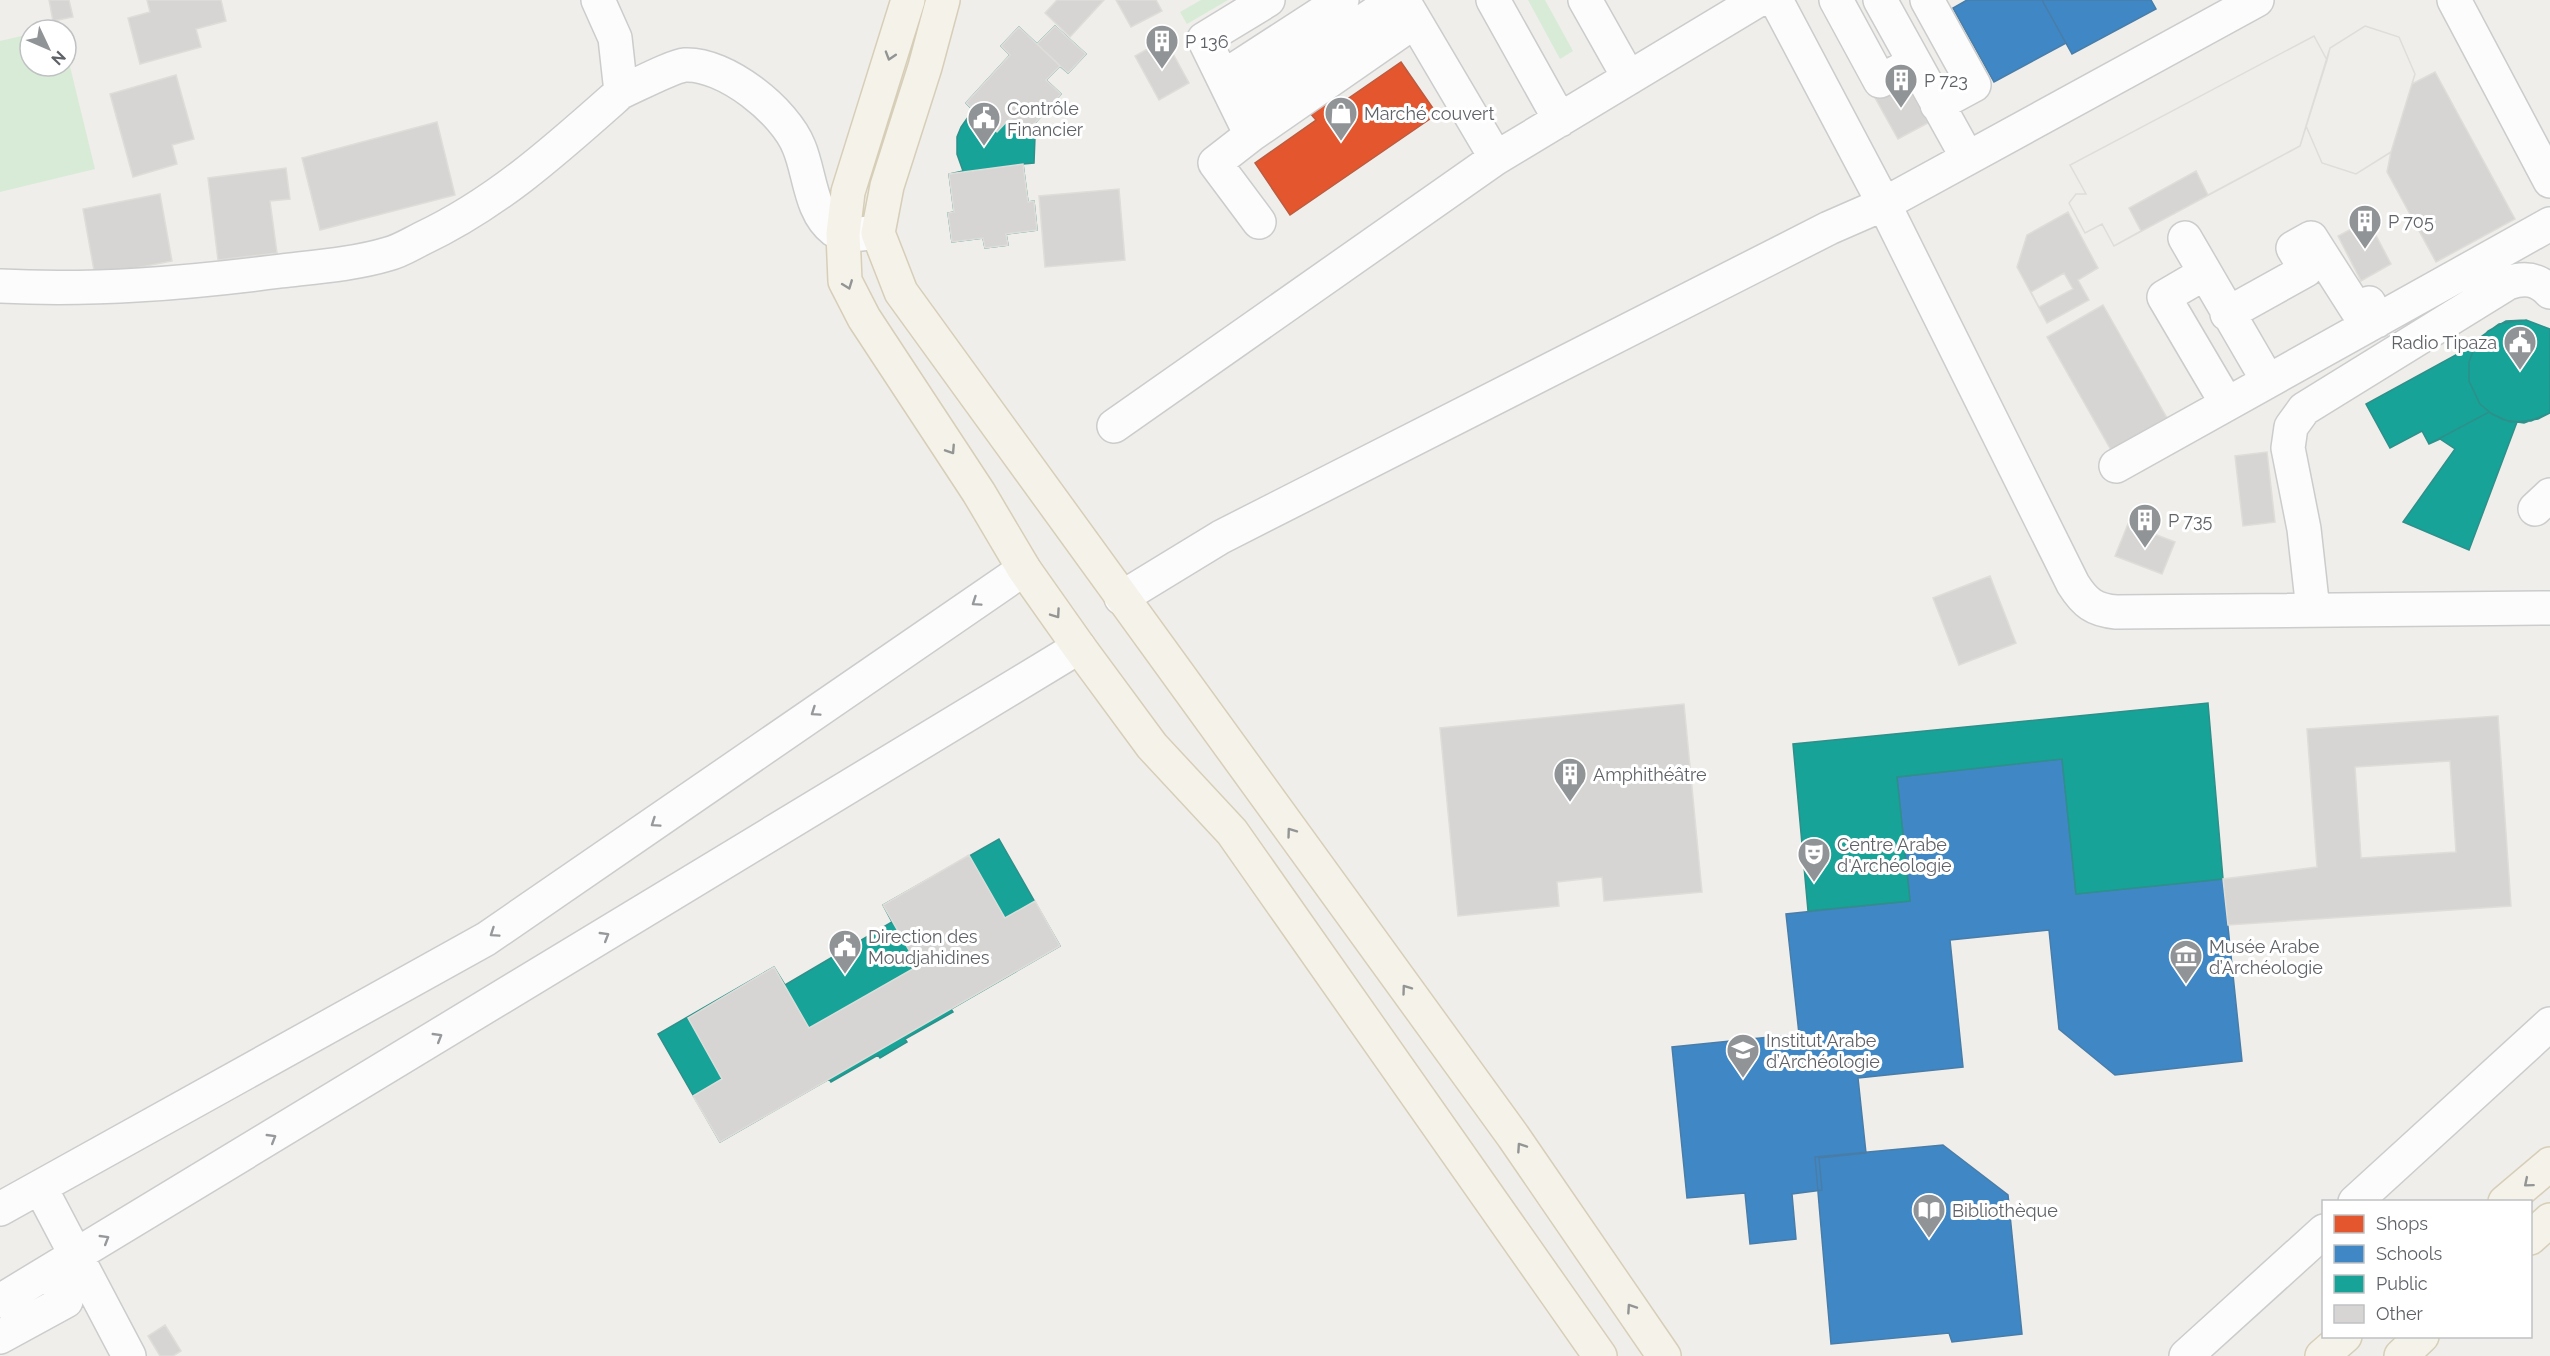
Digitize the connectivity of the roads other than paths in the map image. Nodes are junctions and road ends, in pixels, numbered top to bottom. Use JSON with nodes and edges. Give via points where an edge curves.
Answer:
{"nodes":[{"id":1,"x":598,"y":0,"type":"edge"},
{"id":2,"x":908,"y":0,"type":"edge"},
{"id":3,"x":943,"y":0,"type":"edge"},
{"id":4,"x":1268,"y":0,"type":"edge"},
{"id":5,"x":1342,"y":0,"type":"edge"},
{"id":6,"x":1493,"y":0,"type":"edge"},
{"id":7,"x":1585,"y":0,"type":"edge"},
{"id":8,"x":1758,"y":0,"type":"edge"},
{"id":9,"x":1776,"y":0,"type":"edge"},
{"id":10,"x":1836,"y":0,"type":"edge"},
{"id":11,"x":1880,"y":0,"type":"edge"},
{"id":12,"x":1927,"y":0,"type":"edge"},
{"id":13,"x":2257,"y":0,"type":"edge"},
{"id":14,"x":2454,"y":0,"type":"edge"},
{"id":15,"x":1404,"y":7,"type":"edge"},
{"id":16,"x":1914,"y":63,"type":"junction"},
{"id":17,"x":1223,"y":77,"type":"junction"},
{"id":18,"x":1629,"y":78,"type":"junction"},
{"id":19,"x":621,"y":92,"type":"junction"},
{"id":20,"x":1937,"y":105,"type":"junction"},
{"id":21,"x":1560,"y":120,"type":"junction"},
{"id":22,"x":1244,"y":121,"type":"junction"},
{"id":23,"x":1967,"y":157,"type":"junction"},
{"id":24,"x":1496,"y":158,"type":"junction"},
{"id":25,"x":2550,"y":181,"type":"edge"},
{"id":26,"x":1884,"y":204,"type":"junction"},
{"id":27,"x":1259,"y":222,"type":"dead end"},
{"id":28,"x":2550,"y":224,"type":"edge"},
{"id":29,"x":878,"y":233,"type":"junction"},
{"id":30,"x":843,"y":234,"type":"junction"},
{"id":31,"x":2186,"y":238,"type":"dead end"},
{"id":32,"x":2205,"y":273,"type":"junction"},
{"id":33,"x":0,"y":286,"type":"edge"},
{"id":34,"x":2550,"y":292,"type":"edge"},
{"id":35,"x":2227,"y":314,"type":"junction"},
{"id":36,"x":2377,"y":321,"type":"junction"},
{"id":37,"x":2268,"y":381,"type":"junction"},
{"id":38,"x":2227,"y":404,"type":"junction"},
{"id":39,"x":1114,"y":426,"type":"dead end"},
{"id":40,"x":2115,"y":466,"type":"dead end"},
{"id":41,"x":1024,"y":569,"type":"junction"},
{"id":42,"x":1120,"y":598,"type":"junction"},
{"id":43,"x":2550,"y":608,"type":"edge"},
{"id":44,"x":2313,"y":610,"type":"junction"},
{"id":45,"x":1079,"y":647,"type":"junction"},
{"id":46,"x":2550,"y":1024,"type":"edge"},
{"id":47,"x":2550,"y":1164,"type":"edge"},
{"id":48,"x":39,"y":1187,"type":"junction"},
{"id":49,"x":2357,"y":1200,"type":"edge"},
{"id":50,"x":2507,"y":1200,"type":"edge"},
{"id":51,"x":0,"y":1209,"type":"edge"},
{"id":52,"x":2550,"y":1220,"type":"edge"},
{"id":53,"x":2322,"y":1233,"type":"edge"},
{"id":54,"x":2532,"y":1236,"type":"edge"},
{"id":55,"x":64,"y":1264,"type":"junction"},
{"id":56,"x":0,"y":1301,"type":"edge"},
{"id":57,"x":0,"y":1337,"type":"edge"},
{"id":58,"x":2343,"y":1338,"type":"edge"},
{"id":59,"x":2420,"y":1338,"type":"edge"},
{"id":60,"x":129,"y":1356,"type":"edge"},
{"id":61,"x":1600,"y":1356,"type":"edge"},
{"id":62,"x":1664,"y":1356,"type":"edge"},
{"id":63,"x":2186,"y":1356,"type":"edge"},
{"id":64,"x":2322,"y":1356,"type":"edge"},
{"id":65,"x":2401,"y":1356,"type":"edge"}],
"edges":[{"from":1,"to":19,"type":"street","via":[[615,38]]},
{"from":2,"to":30,"type":"main road","one_way":true,"via":[[848,192]]},
{"from":3,"to":29,"type":"main road","via":[[887,186]]},
{"from":4,"to":17,"type":"street","via":[[1204,39]]},
{"from":5,"to":17,"type":"street"},
{"from":6,"to":21,"type":"street"},
{"from":7,"to":18,"type":"street"},
{"from":8,"to":18,"type":"street"},
{"from":9,"to":26,"type":"street"},
{"from":10,"to":16,"type":"street","via":[[1880,81]]},
{"from":11,"to":16,"type":"street"},
{"from":12,"to":20,"type":"street","via":[[1974,85]]},
{"from":13,"to":23,"type":"street"},
{"from":14,"to":25,"type":"street"},
{"from":15,"to":22,"type":"street"},
{"from":15,"to":24,"type":"street"},
{"from":16,"to":20,"type":"street"},
{"from":17,"to":22,"type":"street"},
{"from":18,"to":21,"type":"street"},
{"from":19,"to":30,"type":"street","via":[[684,65],[717,72],[745,87],[770,107],[790,131],[799,145],[818,209],[827,223]]},
{"from":19,"to":33,"type":"street","via":[[565,143],[484,206],[388,254],[240,276],[121,287]]},
{"from":20,"to":23,"type":"street"},
{"from":21,"to":24,"type":"street"},
{"from":22,"to":27,"type":"street","via":[[1215,163]]},
{"from":23,"to":26,"type":"street"},
{"from":24,"to":39,"type":"street"},
{"from":26,"to":42,"type":"street","via":[[1829,228],[1221,537]]},
{"from":26,"to":44,"type":"street","via":[[2073,584],[2090,606],[2116,612]]},
{"from":28,"to":36,"type":"street"},
{"from":29,"to":30,"type":"street"},
{"from":29,"to":42,"type":"main road","via":[[901,292]]},
{"from":30,"to":41,"type":"main road","one_way":true,"via":[[845,281],[864,318],[979,492]]},
{"from":31,"to":32,"type":"street"},
{"from":32,"to":35,"type":"street"},
{"from":32,"to":38,"type":"street","via":[[2164,297]]},
{"from":34,"to":44,"type":"street","via":[[2533,280],[2508,283],[2296,417],[2288,448],[2304,529]]},
{"from":35,"to":36,"type":"street","via":[[2306,270],[2294,248],[2311,238],[2356,310],[2369,303]]},
{"from":35,"to":37,"type":"street"},
{"from":36,"to":37,"type":"street"},
{"from":37,"to":38,"type":"street"},
{"from":38,"to":40,"type":"street"},
{"from":41,"to":45,"type":"main road","one_way":true},
{"from":41,"to":48,"type":"street","one_way":true,"via":[[486,939]]},
{"from":62,"to":42,"type":"main road","one_way":true,"via":[[1513,1136]]},
{"from":43,"to":44,"type":"street"},
{"from":55,"to":45,"type":"street","one_way":true},
{"from":45,"to":61,"type":"main road","via":[[1152,746],[1232,832]]},
{"from":46,"to":49,"type":"street"},
{"from":47,"to":50,"type":"main road","one_way":true},
{"from":48,"to":51,"type":"street"},
{"from":48,"to":55,"type":"street"},
{"from":52,"to":54,"type":"main road"},
{"from":53,"to":63,"type":"street"},
{"from":55,"to":56,"type":"street"},
{"from":55,"to":57,"type":"street","via":[[66,1301]]},
{"from":55,"to":60,"type":"street"},
{"from":58,"to":64,"type":"main road"},
{"from":59,"to":65,"type":"main road"}]}
